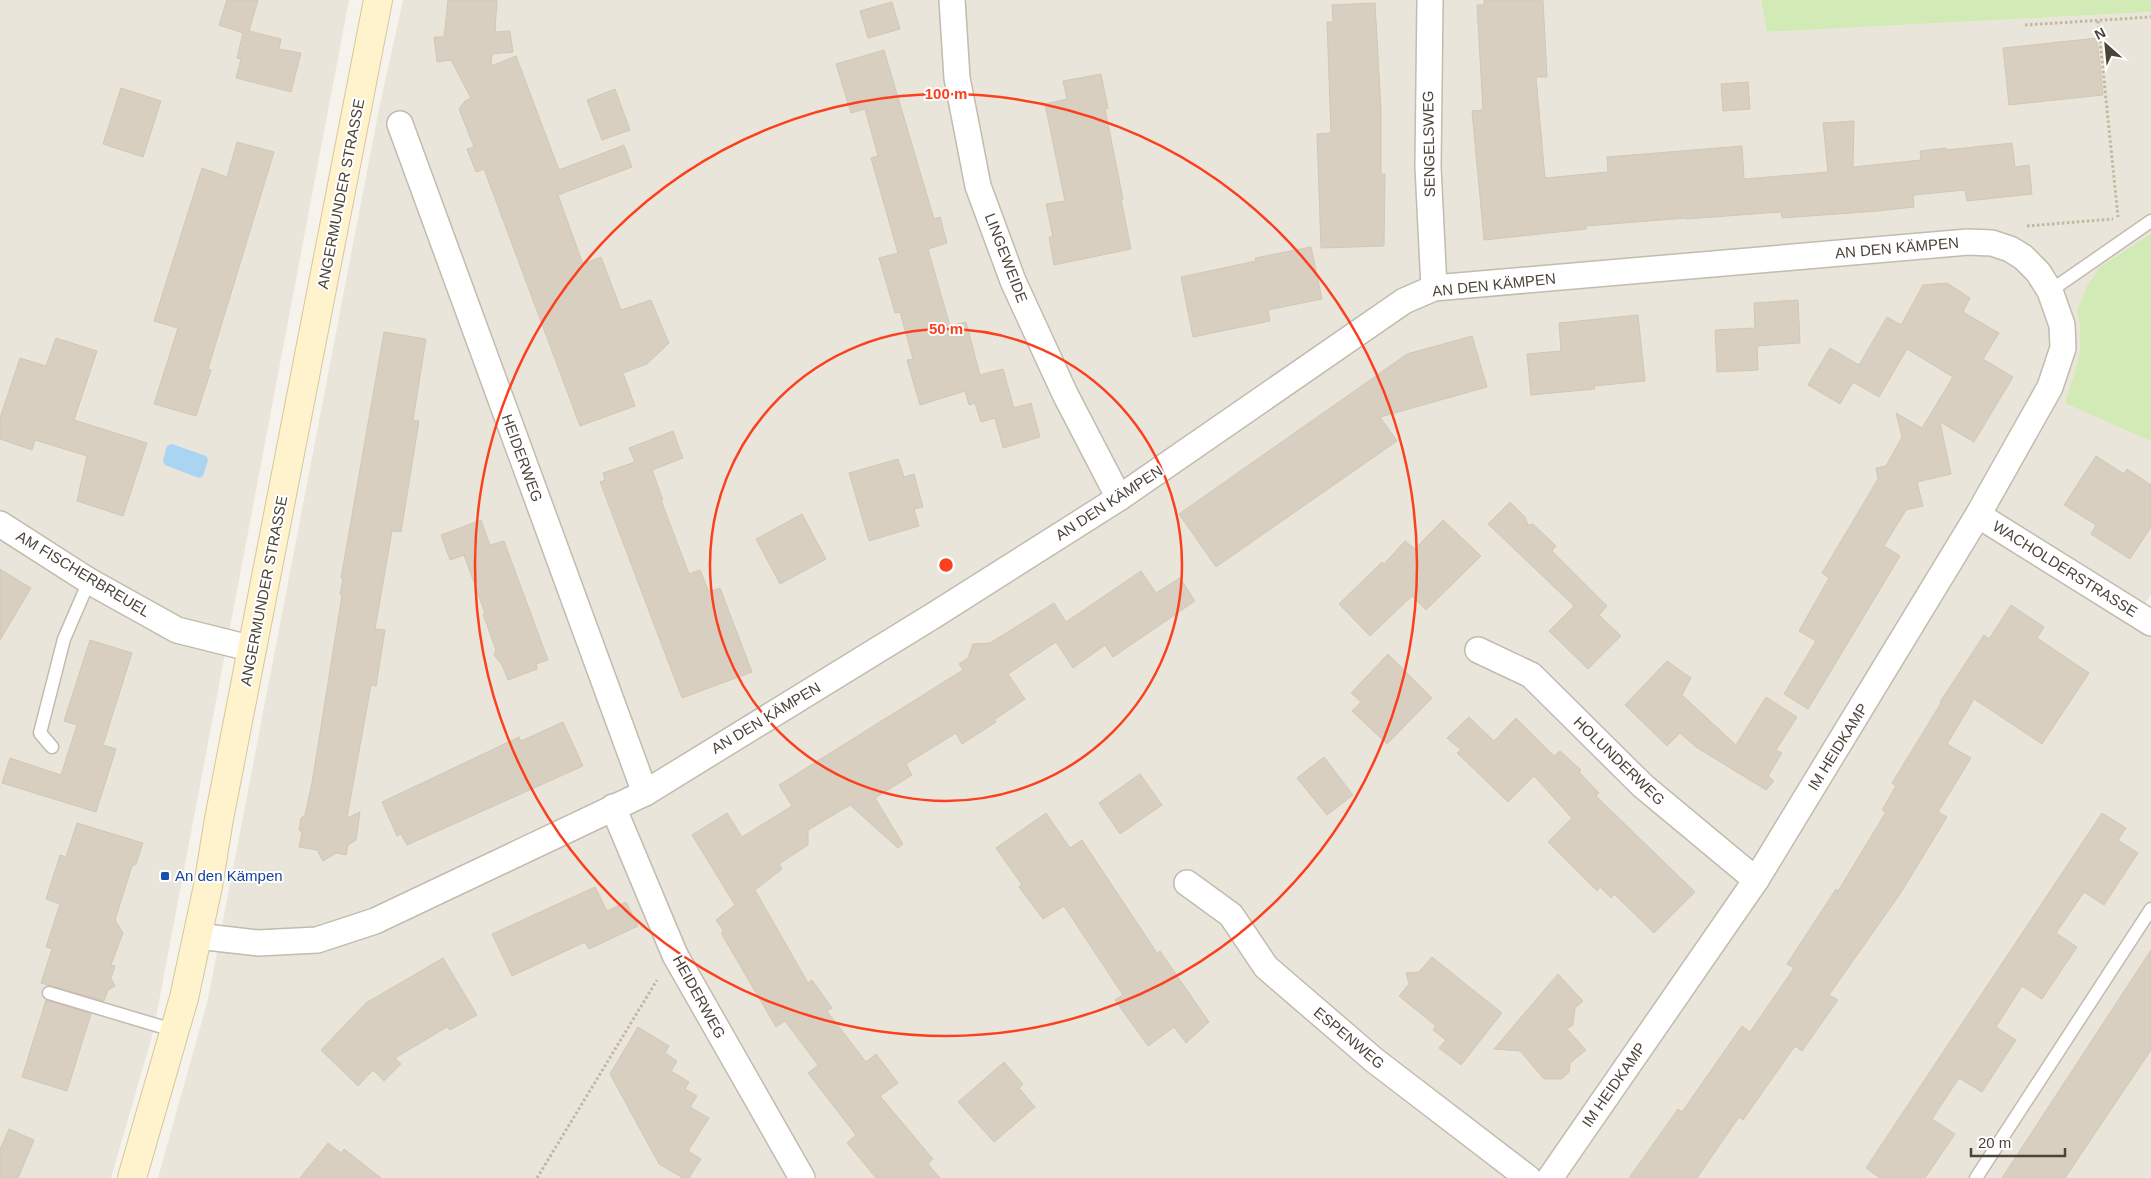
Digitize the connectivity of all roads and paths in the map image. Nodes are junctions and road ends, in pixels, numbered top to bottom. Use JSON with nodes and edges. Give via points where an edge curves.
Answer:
{"nodes":[{"id":1,"x":378,"y":0,"type":"edge"},
{"id":2,"x":952,"y":0,"type":"edge"},
{"id":3,"x":1430,"y":0,"type":"edge"},
{"id":4,"x":2151,"y":18,"type":"edge"},
{"id":5,"x":2098,"y":22,"type":"junction"},
{"id":6,"x":2026,"y":25,"type":"dead end"},
{"id":7,"x":400,"y":124,"type":"dead end"},
{"id":8,"x":2126,"y":218,"type":"dead end"},
{"id":9,"x":2118,"y":219,"type":"junction"},
{"id":10,"x":2151,"y":221,"type":"edge"},
{"id":11,"x":1992,"y":243,"type":"junction"},
{"id":12,"x":1434,"y":288,"type":"junction"},
{"id":13,"x":2050,"y":291,"type":"junction"},
{"id":14,"x":1119,"y":498,"type":"junction"},
{"id":15,"x":1978,"y":515,"type":"junction"},
{"id":16,"x":0,"y":524,"type":"edge"},
{"id":17,"x":88,"y":581,"type":"junction"},
{"id":18,"x":2151,"y":623,"type":"edge"},
{"id":19,"x":253,"y":649,"type":"junction"},
{"id":20,"x":1478,"y":650,"type":"dead end"},
{"id":21,"x":52,"y":748,"type":"dead end"},
{"id":22,"x":645,"y":792,"type":"junction"},
{"id":23,"x":613,"y":807,"type":"junction"},
{"id":24,"x":1756,"y":880,"type":"junction"},
{"id":25,"x":1186,"y":883,"type":"dead end"},
{"id":26,"x":2151,"y":909,"type":"edge"},
{"id":27,"x":197,"y":936,"type":"junction"},
{"id":28,"x":675,"y":955,"type":"junction"},
{"id":29,"x":49,"y":993,"type":"dead end"},
{"id":30,"x":176,"y":1032,"type":"junction"},
{"id":31,"x":132,"y":1178,"type":"edge"},
{"id":32,"x":537,"y":1178,"type":"edge"},
{"id":33,"x":802,"y":1178,"type":"edge"},
{"id":34,"x":1528,"y":1178,"type":"edge"},
{"id":35,"x":1550,"y":1178,"type":"edge"},
{"id":36,"x":1976,"y":1178,"type":"edge"}],
"edges":[{"from":1,"to":19,"type":"main road","name":"ANGERMUNDER STRASSE"},
{"from":2,"to":14,"type":"street","name":"LINGEWEIDE","via":[[957,78],[978,186],[1013,281],[1065,394]]},
{"from":3,"to":12,"type":"street","name":"SENGELSWEG","via":[[1428,167]]},
{"from":4,"to":5,"type":"path"},
{"from":5,"to":6,"type":"path"},
{"from":5,"to":9,"type":"path"},
{"from":7,"to":22,"type":"street","name":"HEIDERWEG"},
{"from":8,"to":9,"type":"path"},
{"from":9,"to":11,"type":"path","via":[[2011,227]]},
{"from":10,"to":13,"type":"lane"},
{"from":11,"to":12,"type":"street","name":"AN DEN KÄMPEN","via":[[1968,242]]},
{"from":11,"to":13,"type":"street","name":"AN DEN KÄMPEN","via":[[2023,257]]},
{"from":12,"to":14,"type":"street","name":"AN DEN KÄMPEN","via":[[1404,301]]},
{"from":13,"to":15,"type":"street","name":"IM HEIDKAMP","via":[[2062,325],[2063,348],[2050,387]]},
{"from":14,"to":22,"type":"street","name":"AN DEN KÄMPEN"},
{"from":15,"to":18,"type":"street","name":"WACHOLDERSTRASSE"},
{"from":15,"to":24,"type":"street","name":"IM HEIDKAMP"},
{"from":16,"to":17,"type":"street","name":"AM FISCHERBREUEL"},
{"from":17,"to":19,"type":"street","name":"AM FISCHERBREUEL","via":[[177,630]]},
{"from":17,"to":21,"type":"lane","via":[[64,639],[40,733]]},
{"from":19,"to":27,"type":"main road","name":"ANGERMUNDER STRASSE"},
{"from":20,"to":24,"type":"street","name":"HOLUNDERWEG","via":[[1532,675],[1643,786]]},
{"from":22,"to":23,"type":"street","name":"AN DEN KÄMPEN"},
{"from":23,"to":27,"type":"street","name":"AN DEN KÄMPEN","via":[[375,921],[317,940],[258,943]]},
{"from":23,"to":28,"type":"street","name":"HEIDERWEG"},
{"from":24,"to":35,"type":"street","name":"IM HEIDKAMP"},
{"from":25,"to":34,"type":"street","name":"ESPENWEG","via":[[1231,916],[1266,967],[1374,1060]]},
{"from":26,"to":36,"type":"lane"},
{"from":27,"to":30,"type":"main road","name":"ANGERMUNDER STRASSE"},
{"from":28,"to":32,"type":"path"},
{"from":28,"to":33,"type":"street","name":"HEIDERWEG"},
{"from":29,"to":30,"type":"lane"},
{"from":30,"to":31,"type":"main road","name":"ANGERMUNDER STRASSE"}]}
